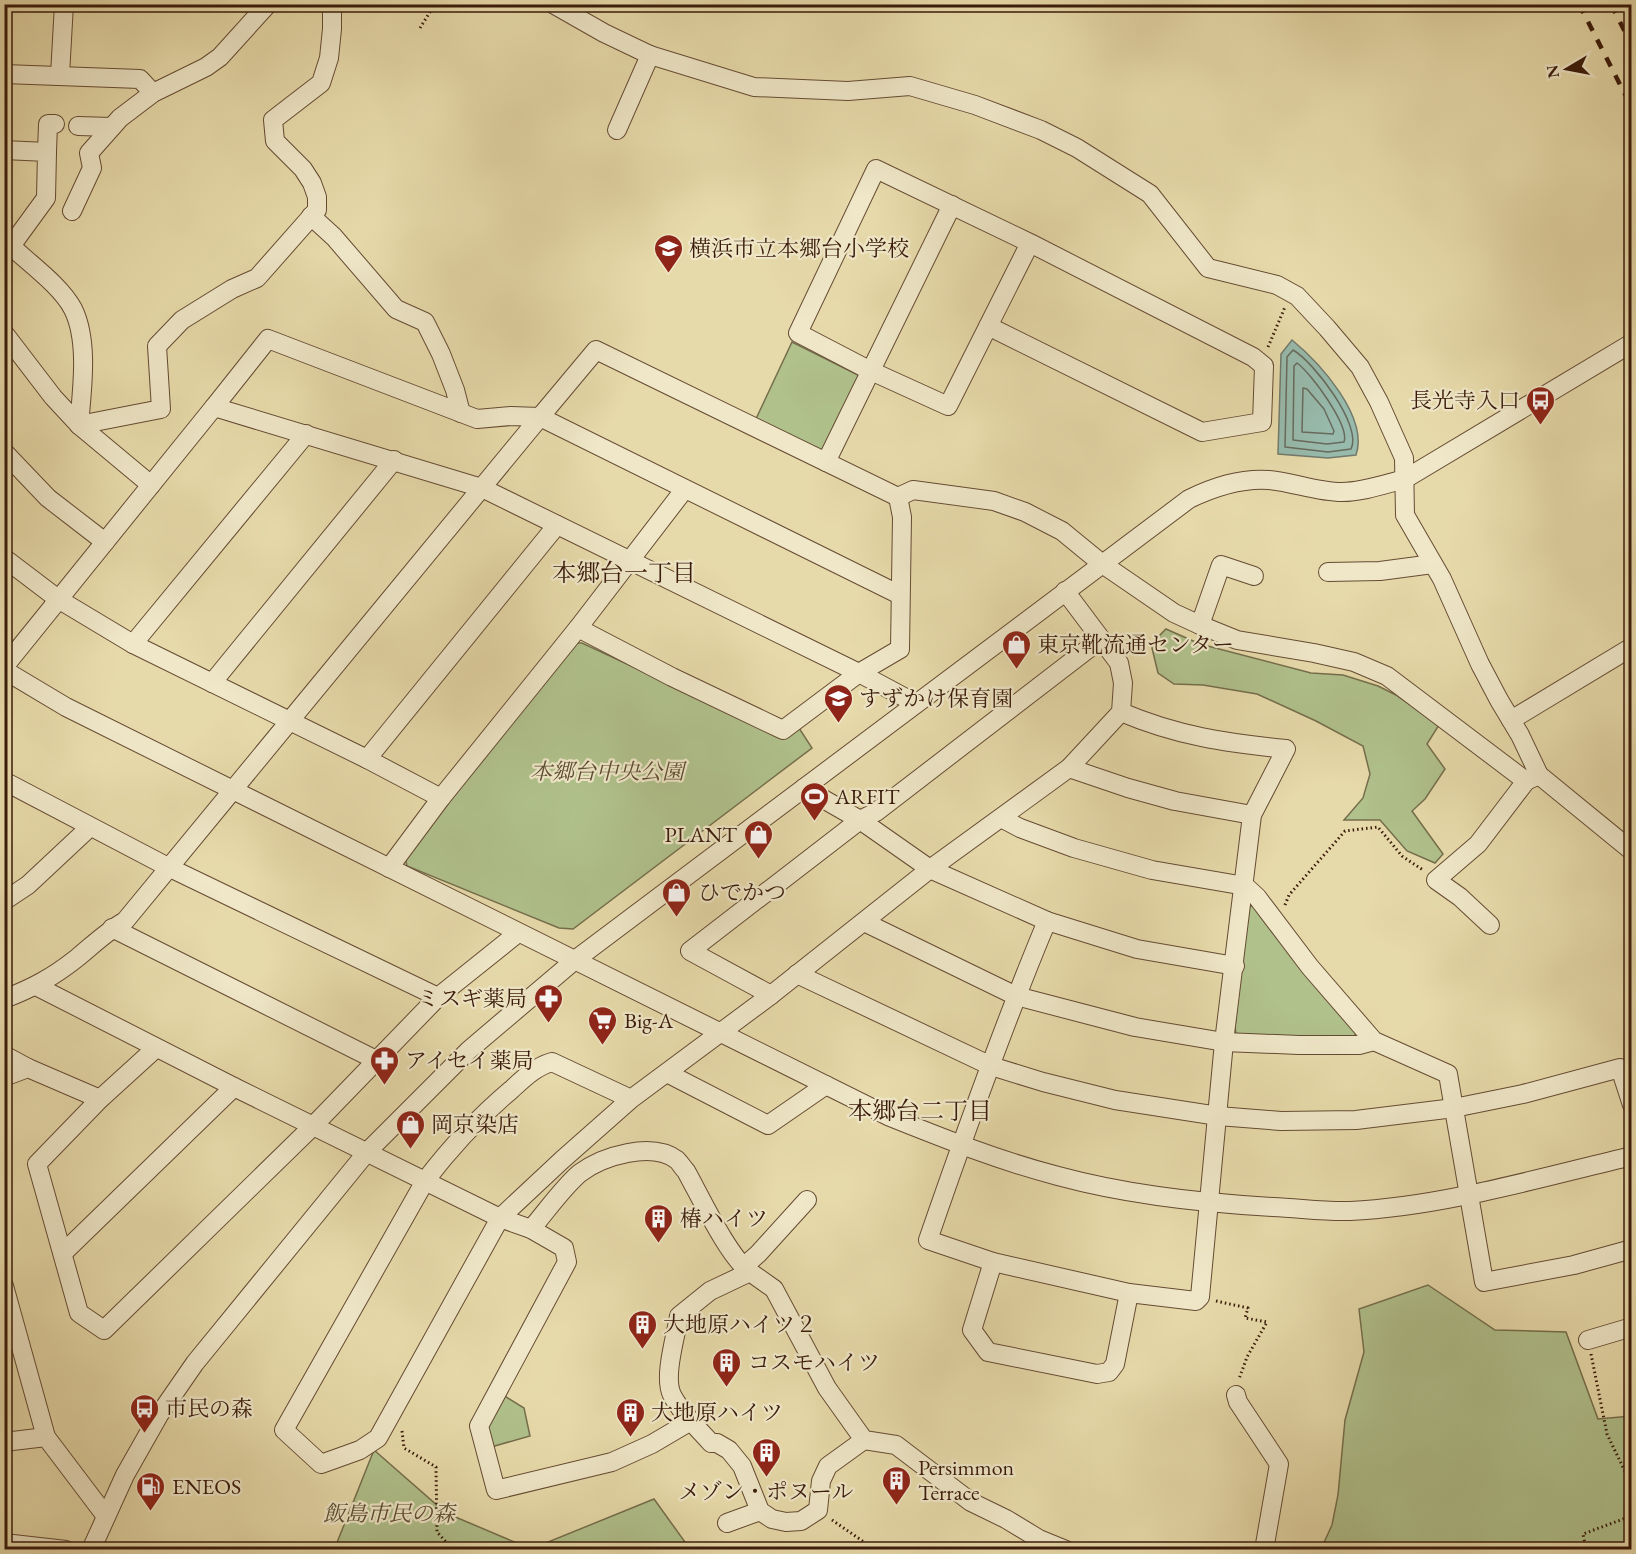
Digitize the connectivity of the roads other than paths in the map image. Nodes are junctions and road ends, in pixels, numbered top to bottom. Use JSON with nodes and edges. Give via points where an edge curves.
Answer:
{"nodes":[{"id":1,"x":64,"y":4,"type":"edge"},
{"id":2,"x":268,"y":4,"type":"edge"},
{"id":3,"x":332,"y":4,"type":"edge"},
{"id":4,"x":553,"y":4,"type":"edge"},
{"id":5,"x":650,"y":55,"type":"junction"},
{"id":6,"x":4,"y":74,"type":"edge"},
{"id":7,"x":60,"y":75,"type":"junction"},
{"id":8,"x":153,"y":93,"type":"junction"},
{"id":9,"x":55,"y":124,"type":"dead end"},
{"id":10,"x":78,"y":126,"type":"dead end"},
{"id":11,"x":112,"y":127,"type":"junction"},
{"id":12,"x":617,"y":130,"type":"dead end"},
{"id":13,"x":4,"y":150,"type":"edge"},
{"id":14,"x":47,"y":152,"type":"junction"},
{"id":15,"x":952,"y":205,"type":"junction"},
{"id":16,"x":72,"y":211,"type":"dead end"},
{"id":17,"x":311,"y":216,"type":"junction"},
{"id":18,"x":1030,"y":243,"type":"junction"},
{"id":19,"x":8,"y":244,"type":"edge"},
{"id":20,"x":988,"y":326,"type":"junction"},
{"id":21,"x":4,"y":333,"type":"edge"},
{"id":22,"x":1632,"y":343,"type":"edge"},
{"id":23,"x":871,"y":371,"type":"junction"},
{"id":24,"x":214,"y":407,"type":"junction"},
{"id":25,"x":461,"y":413,"type":"junction"},
{"id":26,"x":540,"y":417,"type":"junction"},
{"id":27,"x":79,"y":425,"type":"junction"},
{"id":28,"x":306,"y":434,"type":"junction"},
{"id":29,"x":4,"y":452,"type":"edge"},
{"id":30,"x":394,"y":460,"type":"junction"},
{"id":31,"x":826,"y":462,"type":"junction"},
{"id":32,"x":1405,"y":479,"type":"junction"},
{"id":33,"x":150,"y":484,"type":"junction"},
{"id":34,"x":482,"y":488,"type":"junction"},
{"id":35,"x":684,"y":490,"type":"junction"},
{"id":36,"x":898,"y":497,"type":"junction"},
{"id":37,"x":557,"y":525,"type":"junction"},
{"id":38,"x":105,"y":542,"type":"junction"},
{"id":39,"x":4,"y":558,"type":"edge"},
{"id":40,"x":629,"y":559,"type":"junction"},
{"id":41,"x":1101,"y":563,"type":"junction"},
{"id":42,"x":1433,"y":564,"type":"junction"},
{"id":43,"x":1328,"y":572,"type":"dead end"},
{"id":44,"x":1254,"y":576,"type":"dead end"},
{"id":45,"x":1065,"y":591,"type":"junction"},
{"id":46,"x":900,"y":595,"type":"junction"},
{"id":47,"x":58,"y":598,"type":"junction"},
{"id":48,"x":1200,"y":625,"type":"junction"},
{"id":49,"x":578,"y":628,"type":"junction"},
{"id":50,"x":1101,"y":639,"type":"junction"},
{"id":51,"x":133,"y":644,"type":"junction"},
{"id":52,"x":1632,"y":647,"type":"edge"},
{"id":53,"x":4,"y":669,"type":"edge"},
{"id":54,"x":859,"y":673,"type":"junction"},
{"id":55,"x":212,"y":683,"type":"junction"},
{"id":56,"x":915,"y":704,"type":"junction"},
{"id":57,"x":1122,"y":712,"type":"junction"},
{"id":58,"x":288,"y":720,"type":"junction"},
{"id":59,"x":1511,"y":720,"type":"junction"},
{"id":60,"x":367,"y":759,"type":"junction"},
{"id":61,"x":1069,"y":768,"type":"junction"},
{"id":62,"x":1532,"y":778,"type":"junction"},
{"id":63,"x":7,"y":787,"type":"edge"},
{"id":64,"x":804,"y":788,"type":"junction"},
{"id":65,"x":232,"y":790,"type":"junction"},
{"id":66,"x":441,"y":798,"type":"junction"},
{"id":67,"x":1252,"y":815,"type":"junction"},
{"id":68,"x":1001,"y":818,"type":"junction"},
{"id":69,"x":860,"y":820,"type":"junction"},
{"id":70,"x":90,"y":827,"type":"junction"},
{"id":71,"x":1632,"y":851,"type":"edge"},
{"id":72,"x":168,"y":867,"type":"junction"},
{"id":73,"x":389,"y":868,"type":"junction"},
{"id":74,"x":930,"y":869,"type":"junction"},
{"id":75,"x":1245,"y":886,"type":"junction"},
{"id":76,"x":4,"y":901,"type":"edge"},
{"id":77,"x":1047,"y":921,"type":"junction"},
{"id":78,"x":864,"y":922,"type":"junction"},
{"id":79,"x":1490,"y":925,"type":"dead end"},
{"id":80,"x":112,"y":928,"type":"junction"},
{"id":81,"x":518,"y":933,"type":"junction"},
{"id":82,"x":575,"y":960,"type":"junction"},
{"id":83,"x":1235,"y":966,"type":"junction"},
{"id":84,"x":797,"y":974,"type":"junction"},
{"id":85,"x":36,"y":986,"type":"junction"},
{"id":86,"x":771,"y":995,"type":"junction"},
{"id":87,"x":1016,"y":996,"type":"junction"},
{"id":88,"x":438,"y":997,"type":"junction"},
{"id":89,"x":4,"y":999,"type":"edge"},
{"id":90,"x":720,"y":1034,"type":"junction"},
{"id":91,"x":1374,"y":1041,"type":"junction"},
{"id":92,"x":1224,"y":1042,"type":"junction"},
{"id":93,"x":156,"y":1048,"type":"junction"},
{"id":94,"x":4,"y":1055,"type":"edge"},
{"id":95,"x":376,"y":1060,"type":"junction"},
{"id":96,"x":991,"y":1066,"type":"junction"},
{"id":97,"x":28,"y":1068,"type":"junction"},
{"id":98,"x":667,"y":1073,"type":"junction"},
{"id":99,"x":4,"y":1077,"type":"edge"},
{"id":100,"x":826,"y":1085,"type":"junction"},
{"id":101,"x":234,"y":1087,"type":"junction"},
{"id":102,"x":100,"y":1099,"type":"junction"},
{"id":103,"x":631,"y":1099,"type":"junction"},
{"id":104,"x":1632,"y":1105,"type":"edge"},
{"id":105,"x":1454,"y":1108,"type":"junction"},
{"id":106,"x":1218,"y":1116,"type":"junction"},
{"id":107,"x":314,"y":1125,"type":"junction"},
{"id":108,"x":960,"y":1145,"type":"junction"},
{"id":109,"x":367,"y":1152,"type":"junction"},
{"id":110,"x":1632,"y":1156,"type":"edge"},
{"id":111,"x":425,"y":1181,"type":"junction"},
{"id":112,"x":1468,"y":1194,"type":"junction"},
{"id":113,"x":807,"y":1200,"type":"dead end"},
{"id":114,"x":1209,"y":1203,"type":"junction"},
{"id":115,"x":500,"y":1218,"type":"junction"},
{"id":116,"x":531,"y":1229,"type":"junction"},
{"id":117,"x":1632,"y":1249,"type":"edge"},
{"id":118,"x":63,"y":1253,"type":"junction"},
{"id":119,"x":993,"y":1262,"type":"junction"},
{"id":120,"x":747,"y":1270,"type":"junction"},
{"id":121,"x":4,"y":1286,"type":"edge"},
{"id":122,"x":1129,"y":1293,"type":"junction"},
{"id":123,"x":9,"y":1324,"type":"edge"},
{"id":124,"x":1632,"y":1327,"type":"edge"},
{"id":125,"x":1588,"y":1340,"type":"road end"},
{"id":126,"x":1236,"y":1395,"type":"road end"},
{"id":127,"x":691,"y":1421,"type":"junction"},
{"id":128,"x":46,"y":1437,"type":"junction"},
{"id":129,"x":864,"y":1440,"type":"junction"},
{"id":130,"x":4,"y":1442,"type":"edge"},
{"id":131,"x":760,"y":1511,"type":"junction"},
{"id":132,"x":105,"y":1515,"type":"junction"},
{"id":133,"x":727,"y":1523,"type":"dead end"},
{"id":134,"x":4,"y":1543,"type":"edge"},
{"id":135,"x":66,"y":1550,"type":"edge"},
{"id":136,"x":91,"y":1550,"type":"edge"},
{"id":137,"x":1066,"y":1550,"type":"edge"},
{"id":138,"x":1264,"y":1550,"type":"edge"}],
"edges":[{"from":1,"to":7,"type":"street"},
{"from":2,"to":8,"type":"street","via":[[220,57]]},
{"from":3,"to":17,"type":"street","via":[[329,58],[321,83],[273,120],[275,141],[312,183],[317,197]]},
{"from":4,"to":5,"type":"street"},
{"from":5,"to":12,"type":"street"},
{"from":5,"to":32,"type":"street","via":[[754,87],[848,91],[910,86],[975,105],[1077,148],[1150,195],[1208,268],[1277,285],[1297,296],[1343,346],[1372,387],[1404,458]]},
{"from":6,"to":7,"type":"street"},
{"from":7,"to":8,"type":"street","via":[[140,79]]},
{"from":8,"to":11,"type":"street"},
{"from":9,"to":14,"type":"street","via":[[48,124]]},
{"from":10,"to":11,"type":"street"},
{"from":11,"to":16,"type":"street","via":[[89,153],[92,168]]},
{"from":13,"to":14,"type":"street"},
{"from":14,"to":19,"type":"street","via":[[46,198]]},
{"from":15,"to":18,"type":"street"},
{"from":15,"to":23,"type":"street"},
{"from":15,"to":23,"type":"street","via":[[876,169],[798,333]]},
{"from":17,"to":25,"type":"street","via":[[396,309],[425,322],[445,363]]},
{"from":17,"to":27,"type":"street","via":[[257,278],[182,320],[157,346],[161,409]]},
{"from":18,"to":20,"type":"street"},
{"from":18,"to":20,"type":"street","via":[[1253,357],[1264,366],[1262,422],[1202,432]]},
{"from":19,"to":27,"type":"street","via":[[63,295],[73,310],[83,364]]},
{"from":20,"to":23,"type":"street","via":[[948,406]]},
{"from":21,"to":27,"type":"street"},
{"from":22,"to":32,"type":"street"},
{"from":23,"to":31,"type":"street"},
{"from":24,"to":25,"type":"street","via":[[268,339]]},
{"from":24,"to":28,"type":"street"},
{"from":24,"to":33,"type":"street"},
{"from":25,"to":26,"type":"street","via":[[477,419]]},
{"from":26,"to":31,"type":"street","via":[[596,350]]},
{"from":26,"to":34,"type":"street"},
{"from":26,"to":35,"type":"street"},
{"from":27,"to":33,"type":"street"},
{"from":28,"to":30,"type":"street"},
{"from":28,"to":51,"type":"street"},
{"from":29,"to":38,"type":"street","via":[[48,498]]},
{"from":30,"to":34,"type":"street"},
{"from":30,"to":55,"type":"street"},
{"from":31,"to":36,"type":"street"},
{"from":32,"to":41,"type":"street","via":[[1343,492],[1270,480],[1211,488],[1189,499]]},
{"from":32,"to":42,"type":"street","via":[[1405,515]]},
{"from":33,"to":38,"type":"street"},
{"from":34,"to":37,"type":"street"},
{"from":34,"to":58,"type":"street"},
{"from":35,"to":40,"type":"street"},
{"from":35,"to":46,"type":"street"},
{"from":36,"to":41,"type":"street","via":[[913,490],[994,501],[1062,531]]},
{"from":36,"to":46,"type":"street","via":[[902,517]]},
{"from":37,"to":40,"type":"street"},
{"from":37,"to":60,"type":"street"},
{"from":38,"to":47,"type":"street"},
{"from":39,"to":47,"type":"street"},
{"from":40,"to":49,"type":"street"},
{"from":40,"to":54,"type":"street"},
{"from":41,"to":45,"type":"street"},
{"from":41,"to":48,"type":"street","via":[[1173,613]]},
{"from":42,"to":43,"type":"street"},
{"from":42,"to":59,"type":"street"},
{"from":44,"to":48,"type":"street","via":[[1221,565]]},
{"from":45,"to":50,"type":"street"},
{"from":45,"to":56,"type":"street"},
{"from":46,"to":54,"type":"street","via":[[900,649]]},
{"from":47,"to":51,"type":"street"},
{"from":47,"to":53,"type":"street"},
{"from":48,"to":62,"type":"street","via":[[1237,640],[1354,662],[1387,676]]},
{"from":49,"to":54,"type":"street","via":[[783,730]]},
{"from":49,"to":66,"type":"street"},
{"from":50,"to":57,"type":"street","via":[[1119,663]]},
{"from":50,"to":69,"type":"street","via":[[876,812]]},
{"from":51,"to":55,"type":"street"},
{"from":52,"to":59,"type":"street"},
{"from":53,"to":65,"type":"street","via":[[66,707]]},
{"from":54,"to":56,"type":"street"},
{"from":55,"to":58,"type":"street"},
{"from":56,"to":64,"type":"street"},
{"from":57,"to":61,"type":"street"},
{"from":57,"to":67,"type":"street","via":[[1199,738],[1286,749]]},
{"from":58,"to":60,"type":"street"},
{"from":58,"to":65,"type":"street"},
{"from":59,"to":62,"type":"street"},
{"from":60,"to":66,"type":"street"},
{"from":61,"to":67,"type":"street","via":[[1175,801]]},
{"from":61,"to":68,"type":"street"},
{"from":62,"to":71,"type":"street"},
{"from":62,"to":79,"type":"street","via":[[1478,844],[1436,880]]},
{"from":63,"to":70,"type":"street"},
{"from":64,"to":69,"type":"street"},
{"from":64,"to":82,"type":"street"},
{"from":65,"to":72,"type":"street"},
{"from":65,"to":73,"type":"street"},
{"from":66,"to":73,"type":"street"},
{"from":67,"to":75,"type":"street"},
{"from":68,"to":74,"type":"street"},
{"from":68,"to":75,"type":"street","via":[[1074,848],[1152,870]]},
{"from":69,"to":74,"type":"street"},
{"from":69,"to":86,"type":"street","via":[[690,951]]},
{"from":70,"to":72,"type":"street"},
{"from":70,"to":76,"type":"street","via":[[28,885]]},
{"from":72,"to":80,"type":"street","via":[[125,921]]},
{"from":72,"to":88,"type":"street"},
{"from":73,"to":81,"type":"street"},
{"from":74,"to":77,"type":"street"},
{"from":74,"to":78,"type":"street"},
{"from":75,"to":83,"type":"street"},
{"from":75,"to":91,"type":"street"},
{"from":77,"to":83,"type":"street","via":[[1137,949]]},
{"from":77,"to":87,"type":"street"},
{"from":78,"to":84,"type":"street"},
{"from":78,"to":87,"type":"street"},
{"from":80,"to":85,"type":"street"},
{"from":80,"to":95,"type":"street"},
{"from":81,"to":82,"type":"street"},
{"from":81,"to":88,"type":"street"},
{"from":82,"to":90,"type":"street"},
{"from":82,"to":109,"type":"street","via":[[469,1050]]},
{"from":83,"to":92,"type":"street"},
{"from":84,"to":86,"type":"street"},
{"from":84,"to":96,"type":"street"},
{"from":85,"to":89,"type":"street"},
{"from":85,"to":93,"type":"street"},
{"from":86,"to":90,"type":"street"},
{"from":87,"to":92,"type":"street","via":[[1135,1027]]},
{"from":87,"to":96,"type":"street"},
{"from":88,"to":95,"type":"street"},
{"from":90,"to":98,"type":"street"},
{"from":90,"to":100,"type":"street"},
{"from":91,"to":92,"type":"street","via":[[1359,1045]]},
{"from":91,"to":105,"type":"street","via":[[1448,1074]]},
{"from":92,"to":106,"type":"street"},
{"from":93,"to":101,"type":"street"},
{"from":93,"to":102,"type":"street"},
{"from":94,"to":97,"type":"street"},
{"from":95,"to":107,"type":"street"},
{"from":96,"to":106,"type":"street","via":[[1115,1100]]},
{"from":96,"to":108,"type":"street"},
{"from":97,"to":99,"type":"street"},
{"from":97,"to":102,"type":"street"},
{"from":98,"to":100,"type":"street","via":[[768,1125]]},
{"from":98,"to":103,"type":"street"},
{"from":100,"to":108,"type":"street","via":[[890,1117]]},
{"from":101,"to":107,"type":"street"},
{"from":101,"to":118,"type":"street"},
{"from":102,"to":118,"type":"street","via":[[37,1164]]},
{"from":103,"to":111,"type":"street","via":[[552,1062],[538,1066],[487,1110]]},
{"from":103,"to":115,"type":"street"},
{"from":104,"to":105,"type":"street","via":[[1620,1068]]},
{"from":105,"to":106,"type":"street","via":[[1356,1120]]},
{"from":105,"to":112,"type":"street"},
{"from":106,"to":114,"type":"street"},
{"from":107,"to":109,"type":"street"},
{"from":107,"to":118,"type":"street","via":[[104,1330],[79,1313]]},
{"from":108,"to":114,"type":"street","via":[[1057,1176]]},
{"from":108,"to":119,"type":"street","via":[[928,1240]]},
{"from":109,"to":111,"type":"street"},
{"from":109,"to":132,"type":"street","via":[[195,1363],[159,1415]]},
{"from":110,"to":112,"type":"street"},
{"from":111,"to":115,"type":"street"},
{"from":111,"to":115,"type":"street","via":[[284,1430],[321,1464],[360,1450],[378,1438]]},
{"from":112,"to":114,"type":"street","via":[[1350,1211]]},
{"from":112,"to":117,"type":"street","via":[[1484,1282]]},
{"from":113,"to":120,"type":"street"},
{"from":114,"to":122,"type":"street","via":[[1200,1297],[1196,1301]]},
{"from":115,"to":116,"type":"street"},
{"from":116,"to":120,"type":"street","via":[[578,1175],[592,1165],[643,1150],[657,1152],[677,1160],[686,1171],[728,1245]]},
{"from":116,"to":127,"type":"street","via":[[564,1248],[567,1262],[479,1426],[496,1490],[612,1462]]},
{"from":119,"to":122,"type":"street"},
{"from":119,"to":122,"type":"street","via":[[972,1330],[988,1352],[1097,1374],[1109,1372],[1115,1364]]},
{"from":120,"to":127,"type":"street","via":[[710,1291],[680,1316],[670,1371],[671,1394]]},
{"from":120,"to":129,"type":"street","via":[[774,1289],[827,1388]]},
{"from":121,"to":123,"type":"street"},
{"from":123,"to":128,"type":"street"},
{"from":124,"to":125,"type":"street"},
{"from":126,"to":138,"type":"street","via":[[1279,1464]]},
{"from":127,"to":131,"type":"street","via":[[711,1443],[729,1450],[742,1466]]},
{"from":128,"to":130,"type":"street"},
{"from":128,"to":132,"type":"street"},
{"from":129,"to":131,"type":"street","via":[[828,1466],[821,1481],[818,1510],[801,1521],[786,1522]]},
{"from":129,"to":137,"type":"street","via":[[896,1445],[971,1502]]},
{"from":131,"to":133,"type":"street"},
{"from":132,"to":136,"type":"street"},
{"from":134,"to":135,"type":"street"}]}
